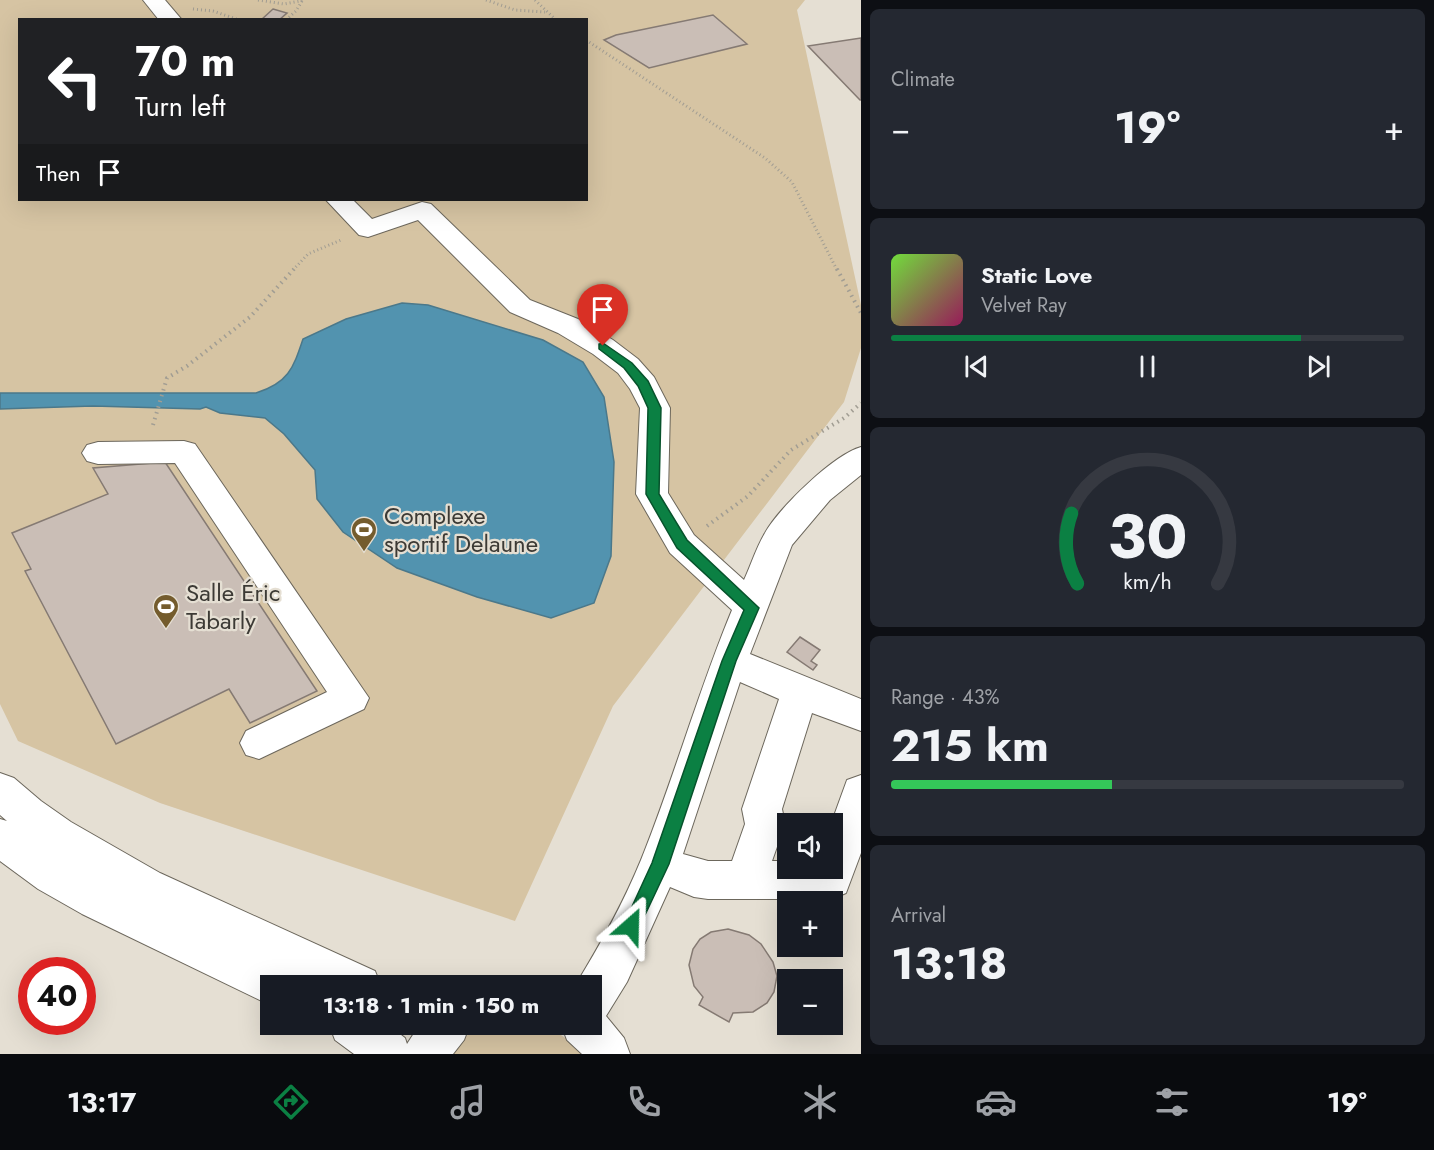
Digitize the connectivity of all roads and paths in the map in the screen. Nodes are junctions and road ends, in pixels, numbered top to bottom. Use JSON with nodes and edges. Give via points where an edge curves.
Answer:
{"nodes":[{"id":1,"x":154,"y":0,"type":"edge"},
{"id":2,"x":258,"y":0,"type":"edge"},
{"id":3,"x":303,"y":0,"type":"edge"},
{"id":4,"x":486,"y":0,"type":"edge"},
{"id":5,"x":535,"y":0,"type":"edge"},
{"id":6,"x":545,"y":12,"type":"junction"},
{"id":7,"x":169,"y":18,"type":"edge"},
{"id":8,"x":288,"y":18,"type":"edge"},
{"id":9,"x":553,"y":18,"type":"edge"},
{"id":10,"x":588,"y":41,"type":"edge"},
{"id":11,"x":340,"y":201,"type":"edge"},
{"id":12,"x":368,"y":229,"type":"junction"},
{"id":13,"x":861,"y":313,"type":"edge"},
{"id":14,"x":861,"y":403,"type":"edge"},
{"id":15,"x":156,"y":413,"type":"dead end"},
{"id":16,"x":98,"y":453,"type":"dead end"},
{"id":17,"x":859,"y":462,"type":"edge"},
{"id":18,"x":682,"y":544,"type":"junction"},
{"id":19,"x":752,"y":608,"type":"junction"},
{"id":20,"x":729,"y":661,"type":"junction"},
{"id":21,"x":800,"y":692,"type":"junction"},
{"id":22,"x":861,"y":715,"type":"edge"},
{"id":23,"x":259,"y":743,"type":"dead end"},
{"id":24,"x":0,"y":790,"type":"edge"},
{"id":25,"x":861,"y":792,"type":"edge"},
{"id":26,"x":0,"y":837,"type":"edge"},
{"id":27,"x":660,"y":864,"type":"junction"},
{"id":28,"x":745,"y":880,"type":"junction"},
{"id":29,"x":336,"y":975,"type":"edge"},
{"id":30,"x":260,"y":978,"type":"edge"},
{"id":31,"x":602,"y":983,"type":"edge"},
{"id":32,"x":365,"y":1035,"type":"edge"},
{"id":33,"x":440,"y":1035,"type":"edge"},
{"id":34,"x":594,"y":1035,"type":"edge"},
{"id":35,"x":389,"y":1054,"type":"edge"},
{"id":36,"x":425,"y":1054,"type":"edge"},
{"id":37,"x":608,"y":1054,"type":"edge"}],
"edges":[{"from":1,"to":7,"type":"street"},
{"from":2,"to":3,"type":"path","via":[[284,4]]},
{"from":3,"to":8,"type":"path"},
{"from":4,"to":6,"type":"path","via":[[504,9]]},
{"from":5,"to":6,"type":"path"},
{"from":6,"to":9,"type":"path"},
{"from":10,"to":13,"type":"path","via":[[765,158],[792,182]]},
{"from":11,"to":12,"type":"street"},
{"from":12,"to":15,"type":"path","via":[[308,254],[250,317],[167,378]]},
{"from":12,"to":18,"type":"street","via":[[422,210],[520,306],[568,326],[628,366],[644,384],[655,408],[652,494]]},
{"from":14,"to":18,"type":"path","via":[[791,450],[748,496]]},
{"from":16,"to":23,"type":"street","via":[[184,452],[351,698]]},
{"from":17,"to":19,"type":"street","via":[[819,492],[778,539]]},
{"from":18,"to":19,"type":"street"},
{"from":19,"to":20,"type":"street"},
{"from":20,"to":21,"type":"street"},
{"from":20,"to":27,"type":"street"},
{"from":21,"to":22,"type":"street"},
{"from":21,"to":28,"type":"street","via":[[762,809],[765,824]]},
{"from":24,"to":29,"type":"street","via":[[45,828],[97,861]]},
{"from":25,"to":28,"type":"street","via":[[832,880]]},
{"from":26,"to":30,"type":"street","via":[[52,876]]},
{"from":27,"to":28,"type":"street","via":[[694,878]]},
{"from":27,"to":31,"type":"street"},
{"from":32,"to":35,"type":"street"},
{"from":33,"to":36,"type":"street"},
{"from":34,"to":37,"type":"street"}]}
